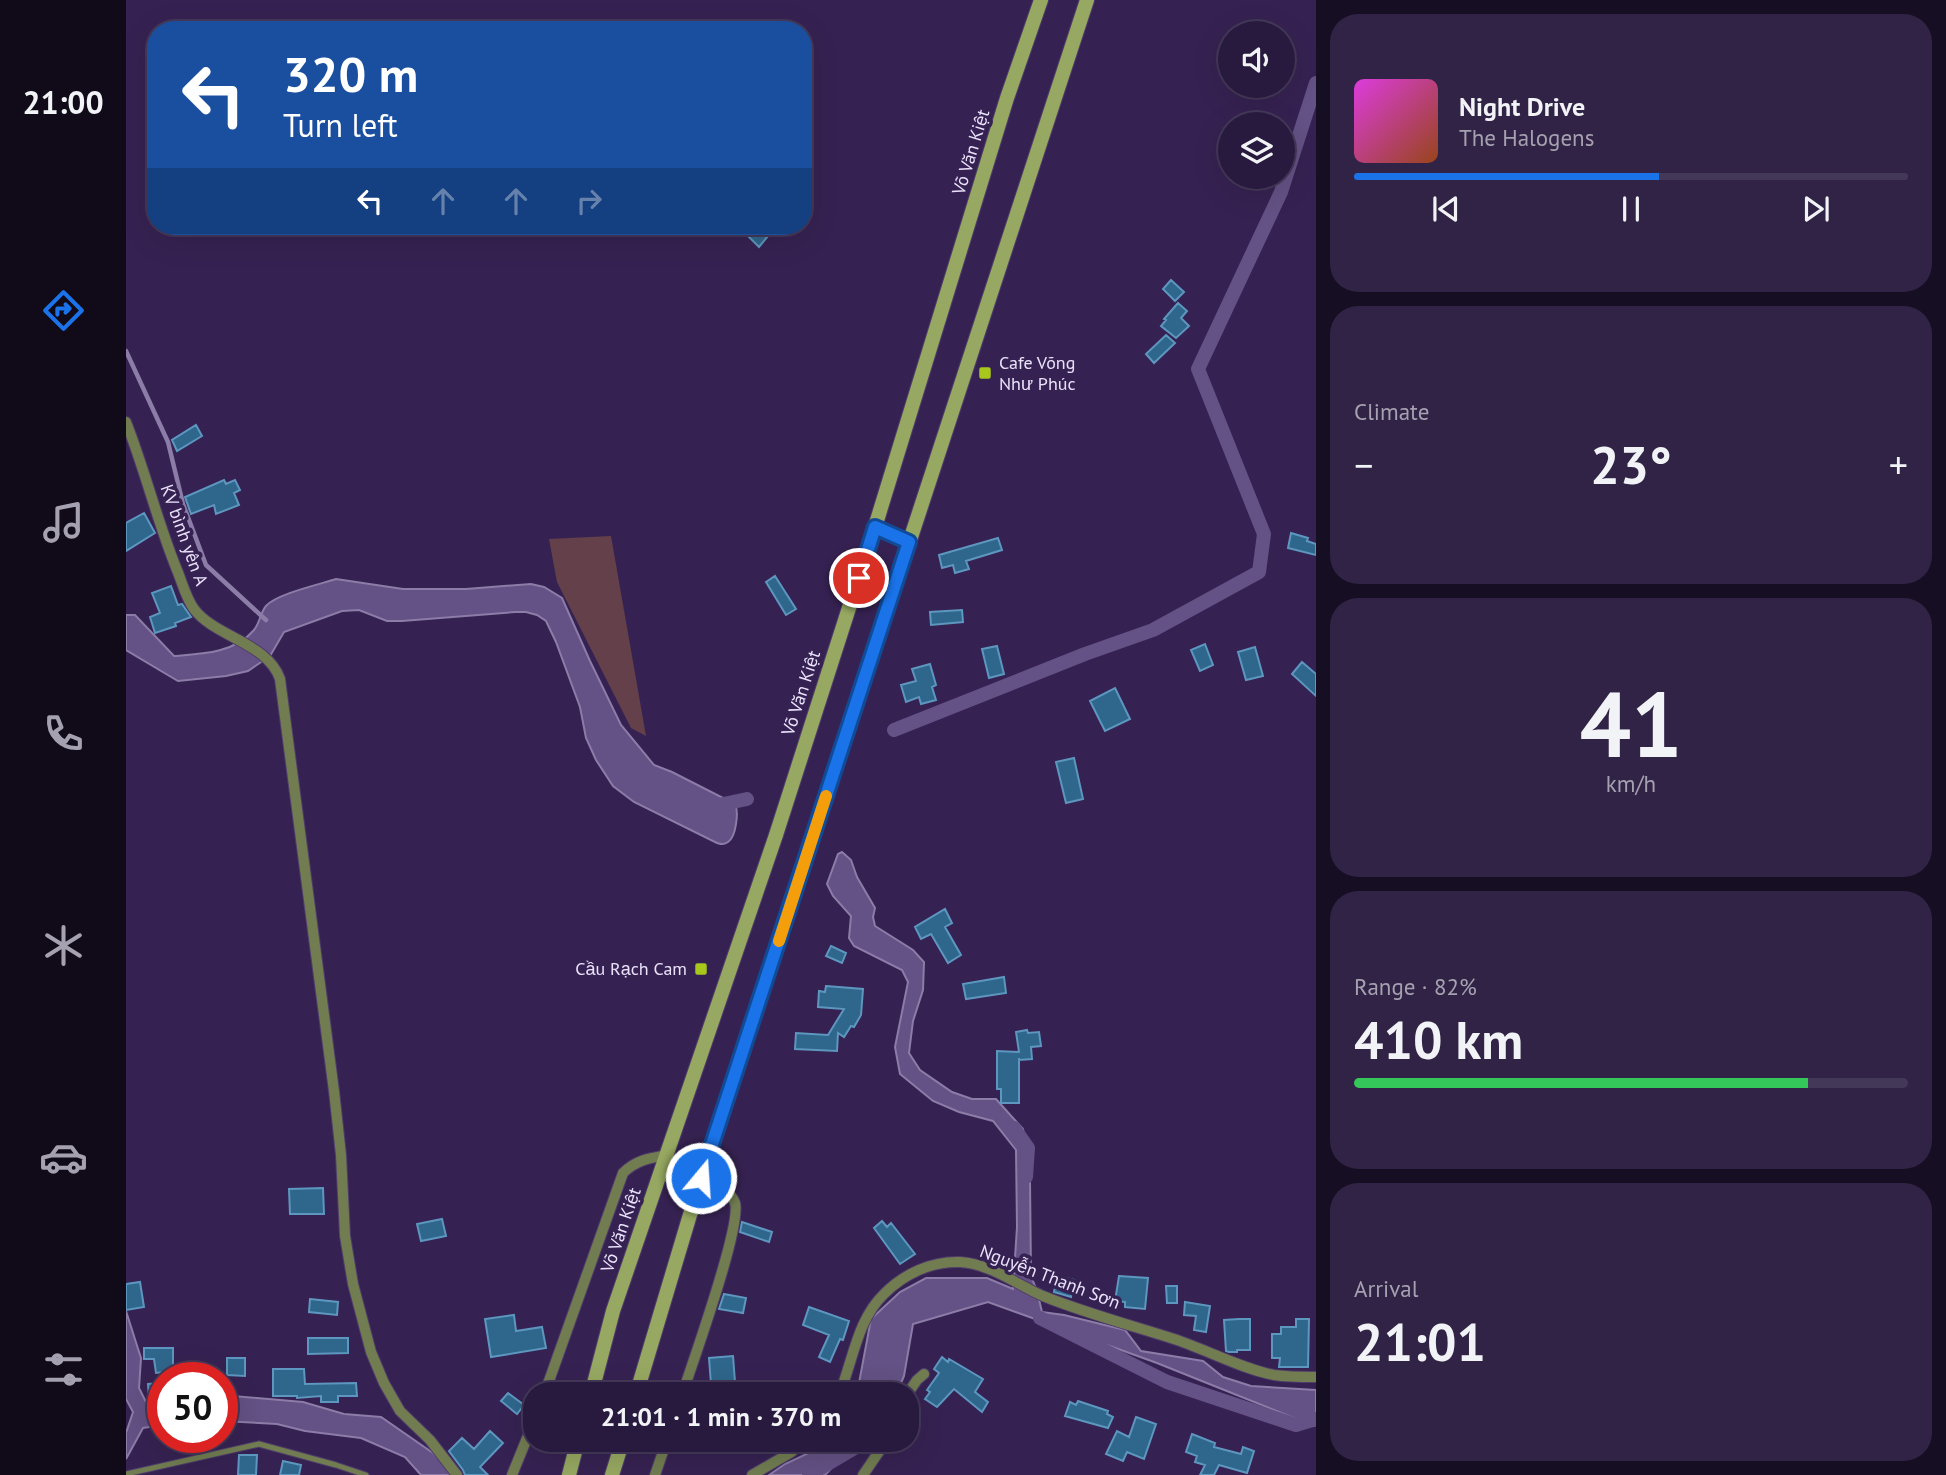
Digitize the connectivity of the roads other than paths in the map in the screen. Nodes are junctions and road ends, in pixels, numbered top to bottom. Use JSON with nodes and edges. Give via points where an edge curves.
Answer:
{"nodes":[{"id":1,"x":1041,"y":0,"type":"edge"},
{"id":2,"x":1087,"y":0,"type":"edge"},
{"id":3,"x":126,"y":422,"type":"edge"},
{"id":4,"x":875,"y":527,"type":"junction"},
{"id":5,"x":909,"y":542,"type":"junction"},
{"id":6,"x":667,"y":1155,"type":"junction"},
{"id":7,"x":701,"y":1178,"type":"junction"},
{"id":8,"x":925,"y":1374,"type":"dead end"},
{"id":9,"x":1316,"y":1377,"type":"edge"},
{"id":10,"x":549,"y":1382,"type":"edge"},
{"id":11,"x":594,"y":1382,"type":"edge"},
{"id":12,"x":640,"y":1382,"type":"edge"},
{"id":13,"x":686,"y":1382,"type":"edge"},
{"id":14,"x":843,"y":1382,"type":"edge"},
{"id":15,"x":916,"y":1382,"type":"edge"},
{"id":16,"x":523,"y":1448,"type":"edge"},
{"id":17,"x":575,"y":1452,"type":"edge"},
{"id":18,"x":619,"y":1452,"type":"edge"},
{"id":19,"x":663,"y":1452,"type":"edge"},
{"id":20,"x":791,"y":1452,"type":"edge"},
{"id":21,"x":879,"y":1452,"type":"edge"},
{"id":22,"x":126,"y":1474,"type":"edge"},
{"id":23,"x":569,"y":1474,"type":"edge"},
{"id":24,"x":366,"y":1475,"type":"edge"},
{"id":25,"x":457,"y":1475,"type":"edge"},
{"id":26,"x":512,"y":1475,"type":"edge"},
{"id":27,"x":612,"y":1475,"type":"edge"},
{"id":28,"x":655,"y":1475,"type":"edge"},
{"id":29,"x":752,"y":1475,"type":"edge"},
{"id":30,"x":863,"y":1475,"type":"edge"}],
"edges":[{"from":1,"to":4,"type":"main road","name":"Võ Văn Kiệt"},
{"from":2,"to":5,"type":"main road"},
{"from":3,"to":25,"type":"street","name":"KV bình yên A","via":[[193,608],[271,664],[278,674],[334,1091],[345,1236],[356,1296],[384,1383],[400,1411]]},
{"from":4,"to":5,"type":"main road"},
{"from":4,"to":6,"type":"main road","name":"Võ Văn Kiệt"},
{"from":5,"to":7,"type":"main road"},
{"from":6,"to":10,"type":"street","via":[[644,1159],[623,1173]]},
{"from":6,"to":11,"type":"main road","name":"Võ Văn Kiệt"},
{"from":7,"to":12,"type":"main road"},
{"from":7,"to":13,"type":"street","via":[[730,1194],[736,1212]]},
{"from":8,"to":15,"type":"street"},
{"from":9,"to":14,"type":"street","name":"Nguyễn Thanh Sơn","via":[[1272,1374],[959,1262],[925,1267],[883,1294],[871,1309]]},
{"from":16,"to":26,"type":"street"},
{"from":17,"to":23,"type":"main road"},
{"from":18,"to":27,"type":"main road"},
{"from":19,"to":28,"type":"street"},
{"from":20,"to":29,"type":"street"},
{"from":21,"to":30,"type":"street"},
{"from":22,"to":24,"type":"lane","via":[[259,1444]]}]}
